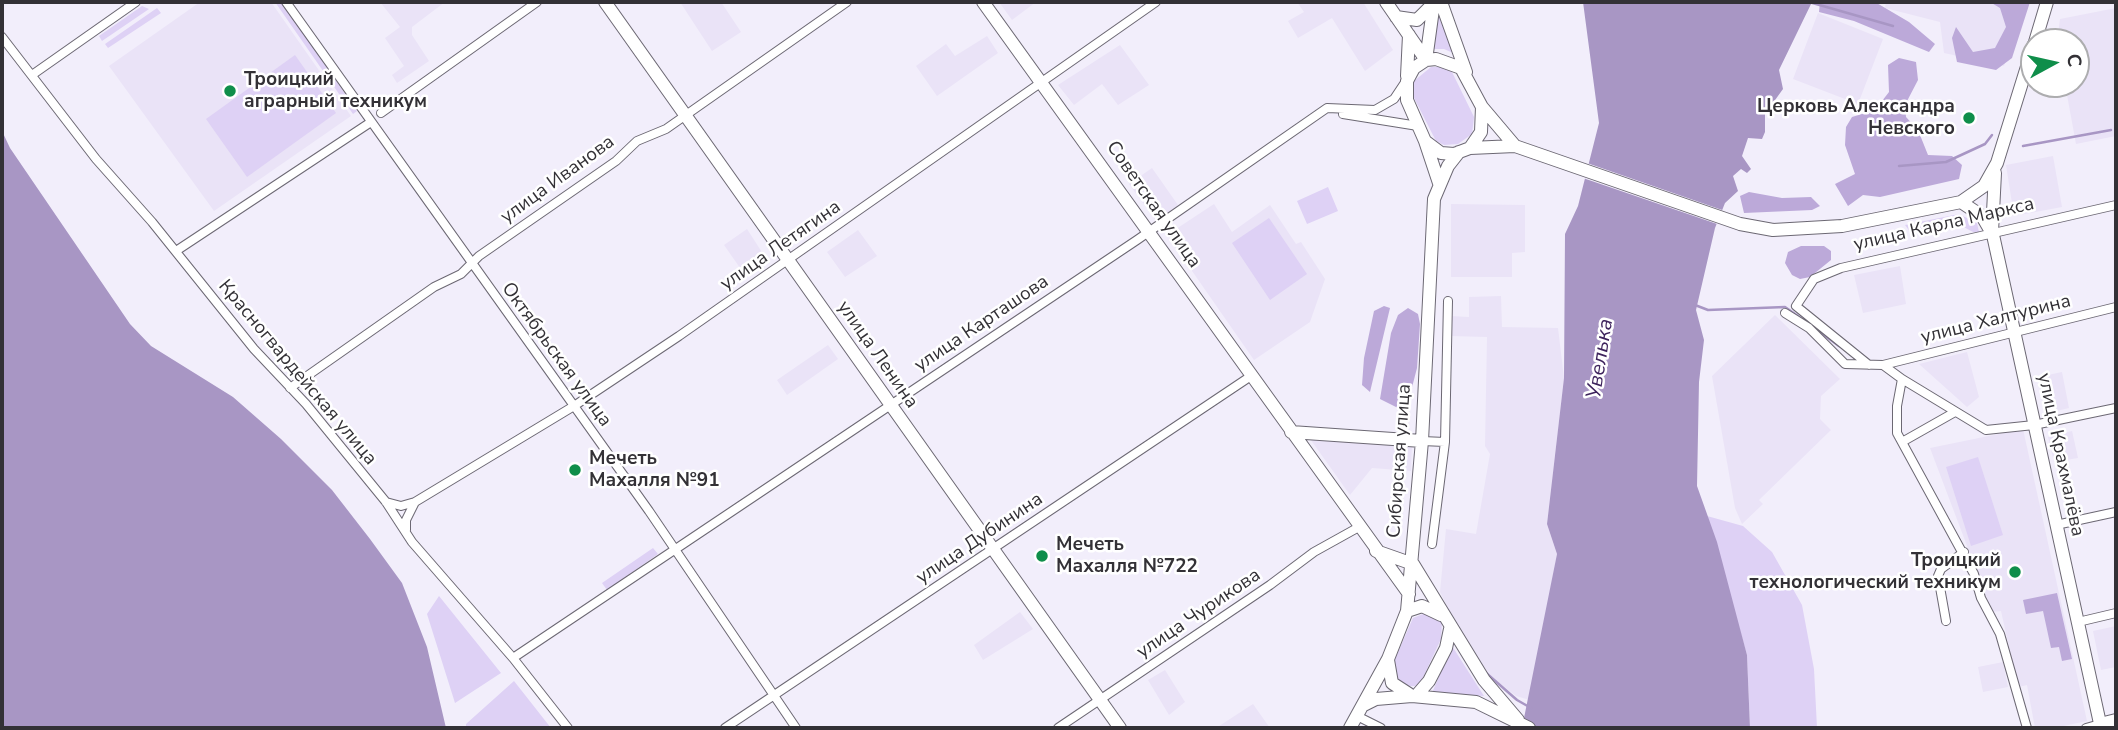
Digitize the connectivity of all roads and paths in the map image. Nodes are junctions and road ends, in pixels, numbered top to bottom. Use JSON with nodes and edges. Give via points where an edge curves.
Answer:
{"nodes":[{"id":1,"x":136,"y":2,"type":"edge"},
{"id":2,"x":286,"y":2,"type":"edge"},
{"id":3,"x":537,"y":2,"type":"edge"},
{"id":4,"x":606,"y":2,"type":"edge"},
{"id":5,"x":847,"y":2,"type":"edge"},
{"id":6,"x":982,"y":2,"type":"edge"},
{"id":7,"x":1156,"y":2,"type":"edge"},
{"id":8,"x":1386,"y":2,"type":"edge"},
{"id":9,"x":1434,"y":2,"type":"edge"},
{"id":10,"x":1441,"y":2,"type":"edge"},
{"id":11,"x":2047,"y":2,"type":"edge"},
{"id":12,"x":1396,"y":17,"type":"junction"},
{"id":13,"x":2039,"y":28,"type":"edge"},
{"id":14,"x":1409,"y":34,"type":"junction"},
{"id":15,"x":2,"y":37,"type":"edge"},
{"id":16,"x":1426,"y":60,"type":"junction"},
{"id":17,"x":1466,"y":73,"type":"junction"},
{"id":18,"x":32,"y":75,"type":"junction"},
{"id":19,"x":1406,"y":81,"type":"junction"},
{"id":20,"x":1040,"y":82,"type":"junction"},
{"id":21,"x":2020,"y":88,"type":"edge"},
{"id":22,"x":1482,"y":107,"type":"junction"},
{"id":23,"x":1325,"y":109,"type":"junction"},
{"id":24,"x":381,"y":113,"type":"dead end"},
{"id":25,"x":685,"y":115,"type":"junction"},
{"id":26,"x":370,"y":122,"type":"junction"},
{"id":27,"x":1418,"y":127,"type":"junction"},
{"id":28,"x":1425,"y":141,"type":"junction"},
{"id":29,"x":1515,"y":146,"type":"junction"},
{"id":30,"x":1464,"y":150,"type":"junction"},
{"id":31,"x":1997,"y":163,"type":"junction"},
{"id":32,"x":1438,"y":183,"type":"junction"},
{"id":33,"x":1961,"y":202,"type":"junction"},
{"id":34,"x":2116,"y":205,"type":"edge"},
{"id":35,"x":1148,"y":231,"type":"junction"},
{"id":36,"x":1993,"y":235,"type":"junction"},
{"id":37,"x":176,"y":251,"type":"junction"},
{"id":38,"x":787,"y":261,"type":"junction"},
{"id":39,"x":471,"y":262,"type":"junction"},
{"id":40,"x":1448,"y":301,"type":"dead end"},
{"id":41,"x":2116,"y":307,"type":"edge"},
{"id":42,"x":1785,"y":313,"type":"dead end"},
{"id":43,"x":2013,"y":331,"type":"junction"},
{"id":44,"x":1868,"y":365,"type":"junction"},
{"id":45,"x":1883,"y":365,"type":"junction"},
{"id":46,"x":1251,"y":376,"type":"junction"},
{"id":47,"x":1902,"y":379,"type":"junction"},
{"id":48,"x":290,"y":388,"type":"junction"},
{"id":49,"x":889,"y":405,"type":"junction"},
{"id":50,"x":574,"y":406,"type":"junction"},
{"id":51,"x":2116,"y":408,"type":"edge"},
{"id":52,"x":1955,"y":412,"type":"junction"},
{"id":53,"x":2034,"y":425,"type":"junction"},
{"id":54,"x":1291,"y":432,"type":"junction"},
{"id":55,"x":1422,"y":441,"type":"junction"},
{"id":56,"x":1445,"y":442,"type":"junction"},
{"id":57,"x":1902,"y":442,"type":"junction"},
{"id":58,"x":386,"y":502,"type":"junction"},
{"id":59,"x":415,"y":502,"type":"junction"},
{"id":60,"x":2116,"y":512,"type":"edge"},
{"id":61,"x":2056,"y":525,"type":"junction"},
{"id":62,"x":1359,"y":527,"type":"junction"},
{"id":63,"x":406,"y":530,"type":"junction"},
{"id":64,"x":1432,"y":544,"type":"dead end"},
{"id":65,"x":675,"y":549,"type":"junction"},
{"id":66,"x":992,"y":550,"type":"junction"},
{"id":67,"x":1376,"y":551,"type":"junction"},
{"id":68,"x":1964,"y":552,"type":"junction"},
{"id":69,"x":1413,"y":564,"type":"junction"},
{"id":70,"x":1409,"y":594,"type":"junction"},
{"id":71,"x":1407,"y":611,"type":"junction"},
{"id":72,"x":2116,"y":613,"type":"edge"},
{"id":73,"x":1946,"y":621,"type":"dead end"},
{"id":74,"x":2078,"y":622,"type":"junction"},
{"id":75,"x":1447,"y":623,"type":"junction"},
{"id":76,"x":513,"y":658,"type":"junction"},
{"id":77,"x":1388,"y":659,"type":"junction"},
{"id":78,"x":774,"y":695,"type":"junction"},
{"id":79,"x":1414,"y":696,"type":"junction"},
{"id":80,"x":1100,"y":700,"type":"junction"},
{"id":81,"x":1360,"y":710,"type":"junction"},
{"id":82,"x":1518,"y":720,"type":"junction"},
{"id":83,"x":2116,"y":720,"type":"edge"},
{"id":84,"x":2100,"y":726,"type":"edge"},
{"id":85,"x":568,"y":728,"type":"edge"},
{"id":86,"x":725,"y":728,"type":"edge"},
{"id":87,"x":796,"y":728,"type":"edge"},
{"id":88,"x":1058,"y":728,"type":"edge"},
{"id":89,"x":1120,"y":728,"type":"edge"},
{"id":90,"x":1350,"y":728,"type":"edge"},
{"id":91,"x":1381,"y":728,"type":"edge"},
{"id":92,"x":1529,"y":728,"type":"edge"},
{"id":93,"x":2027,"y":728,"type":"edge"},
{"id":94,"x":2086,"y":728,"type":"edge"}],
"edges":[{"from":1,"to":18,"type":"street"},
{"from":2,"to":26,"type":"street","name":"Октябрьская улица"},
{"from":3,"to":24,"type":"street"},
{"from":4,"to":25,"type":"street","name":"улица Ленина"},
{"from":5,"to":25,"type":"street","name":"улица Иванова"},
{"from":6,"to":20,"type":"street","name":"Советская улица"},
{"from":7,"to":20,"type":"street","name":"улица Летягина"},
{"from":8,"to":12,"type":"street"},
{"from":9,"to":12,"type":"street","via":[[1418,20]]},
{"from":9,"to":16,"type":"street"},
{"from":10,"to":17,"type":"street"},
{"from":11,"to":13,"type":"street"},
{"from":12,"to":14,"type":"street"},
{"from":14,"to":16,"type":"street"},
{"from":14,"to":19,"type":"street"},
{"from":15,"to":18,"type":"street","name":"Красногвардейская улица"},
{"from":16,"to":17,"type":"street","via":[[1446,61]]},
{"from":16,"to":19,"type":"street"},
{"from":17,"to":22,"type":"street"},
{"from":18,"to":37,"type":"street","name":"Красногвардейская улица","via":[[96,159]]},
{"from":19,"to":23,"type":"street","via":[[1394,99],[1375,110]]},
{"from":19,"to":27,"type":"street","via":[[1407,100]]},
{"from":20,"to":35,"type":"street","name":"Советская улица"},
{"from":20,"to":38,"type":"street","name":"улица Летягина"},
{"from":21,"to":31,"type":"street"},
{"from":22,"to":29,"type":"street"},
{"from":22,"to":30,"type":"street","via":[[1480,132]]},
{"from":23,"to":27,"type":"street"},
{"from":23,"to":35,"type":"street","name":"улица Карташова"},
{"from":25,"to":38,"type":"street","name":"улица Ленина"},
{"from":25,"to":39,"type":"street","name":"улица Иванова","via":[[638,141],[594,178]]},
{"from":26,"to":37,"type":"street"},
{"from":26,"to":39,"type":"street","name":"Октябрьская улица"},
{"from":27,"to":28,"type":"street"},
{"from":28,"to":30,"type":"street","via":[[1441,153]]},
{"from":28,"to":32,"type":"street","name":"Сибирская улица"},
{"from":29,"to":30,"type":"street"},
{"from":29,"to":33,"type":"street","name":"улица Карла Маркса","via":[[1727,220],[1773,230],[1816,229]]},
{"from":30,"to":32,"type":"street","name":"Сибирская улица"},
{"from":31,"to":33,"type":"street","via":[[1984,186]]},
{"from":31,"to":36,"type":"street"},
{"from":32,"to":55,"type":"street","name":"Сибирская улица"},
{"from":33,"to":36,"type":"street","name":"улица Крахмалёва","via":[[1982,216]]},
{"from":34,"to":36,"type":"street","name":"улица Карла Маркса"},
{"from":35,"to":46,"type":"street","name":"Советская улица"},
{"from":35,"to":49,"type":"street","name":"улица Карташова"},
{"from":36,"to":43,"type":"street","name":"улица Крахмалёва"},
{"from":36,"to":44,"type":"street","name":"улица Карла Маркса","via":[[1814,279],[1796,306]]},
{"from":37,"to":48,"type":"street","name":"Красногвардейская улица"},
{"from":38,"to":49,"type":"street","name":"улица Ленина"},
{"from":38,"to":50,"type":"street","name":"улица Летягина"},
{"from":39,"to":48,"type":"street","name":"улица Иванова","via":[[461,274],[434,287]]},
{"from":39,"to":50,"type":"street","name":"Октябрьская улица"},
{"from":40,"to":56,"type":"street"},
{"from":41,"to":43,"type":"street","name":"улица Халтурина"},
{"from":42,"to":44,"type":"street","name":"улица Халтурина","via":[[1809,328],[1845,364]]},
{"from":43,"to":45,"type":"street","name":"улица Халтурина"},
{"from":43,"to":53,"type":"street","name":"улица Крахмалёва"},
{"from":44,"to":45,"type":"street","name":"улица Халтурина"},
{"from":45,"to":47,"type":"street"},
{"from":46,"to":54,"type":"street","name":"Советская улица"},
{"from":46,"to":66,"type":"street","name":"улица Дубинина"},
{"from":47,"to":52,"type":"street"},
{"from":47,"to":57,"type":"street","via":[[1896,406]]},
{"from":48,"to":58,"type":"street","name":"Красногвардейская улица"},
{"from":49,"to":65,"type":"street","name":"улица Карташова"},
{"from":49,"to":66,"type":"street","name":"улица Ленина"},
{"from":50,"to":59,"type":"street","name":"улица Летягина"},
{"from":50,"to":65,"type":"street","name":"Октябрьская улица"},
{"from":51,"to":53,"type":"street"},
{"from":52,"to":53,"type":"street","via":[[1986,430]]},
{"from":52,"to":57,"type":"street"},
{"from":53,"to":61,"type":"street","name":"улица Крахмалёва"},
{"from":54,"to":55,"type":"street"},
{"from":54,"to":62,"type":"street","name":"Советская улица"},
{"from":55,"to":56,"type":"street"},
{"from":55,"to":69,"type":"street","name":"Сибирская улица"},
{"from":56,"to":64,"type":"street"},
{"from":57,"to":68,"type":"street"},
{"from":58,"to":59,"type":"street","via":[[401,506]]},
{"from":58,"to":63,"type":"street","name":"Красногвардейская улица"},
{"from":59,"to":63,"type":"street"},
{"from":60,"to":61,"type":"street"},
{"from":61,"to":74,"type":"street","name":"улица Крахмалёва"},
{"from":62,"to":67,"type":"street","name":"Советская улица"},
{"from":62,"to":80,"type":"street","name":"улица Чурикова","via":[[1314,552]]},
{"from":63,"to":76,"type":"street","name":"Красногвардейская улица"},
{"from":65,"to":76,"type":"street","name":"улица Карташова"},
{"from":65,"to":78,"type":"street","name":"Октябрьская улица"},
{"from":66,"to":78,"type":"street","name":"улица Дубинина"},
{"from":66,"to":80,"type":"street","name":"улица Ленина"},
{"from":67,"to":69,"type":"street"},
{"from":67,"to":70,"type":"street","name":"Советская улица"},
{"from":68,"to":73,"type":"street","via":[[1938,576]]},
{"from":68,"to":93,"type":"street","via":[[2000,634]]},
{"from":69,"to":70,"type":"street","name":"Сибирская улица"},
{"from":69,"to":75,"type":"street"},
{"from":70,"to":71,"type":"street","name":"Сибирская улица"},
{"from":71,"to":75,"type":"street","via":[[1428,607]]},
{"from":71,"to":77,"type":"street","name":"Сибирская улица"},
{"from":72,"to":74,"type":"street"},
{"from":74,"to":84,"type":"street","name":"улица Крахмалёва"},
{"from":75,"to":79,"type":"street","via":[[1446,648],[1429,681]]},
{"from":75,"to":82,"type":"street","via":[[1484,680]]},
{"from":76,"to":85,"type":"street","name":"Красногвардейская улица"},
{"from":77,"to":79,"type":"street","via":[[1392,683]]},
{"from":77,"to":81,"type":"street","name":"Сибирская улица"},
{"from":78,"to":86,"type":"street","name":"улица Дубинина"},
{"from":78,"to":87,"type":"street","name":"Октябрьская улица"},
{"from":79,"to":81,"type":"street","via":[[1376,699]]},
{"from":79,"to":82,"type":"street","via":[[1484,704]]},
{"from":80,"to":88,"type":"street","name":"улица Чурикова"},
{"from":80,"to":89,"type":"street","name":"улица Ленина"},
{"from":81,"to":90,"type":"street","name":"Сибирская улица"},
{"from":81,"to":91,"type":"street"},
{"from":82,"to":92,"type":"street"},
{"from":83,"to":84,"type":"street"},
{"from":84,"to":94,"type":"street"}]}
